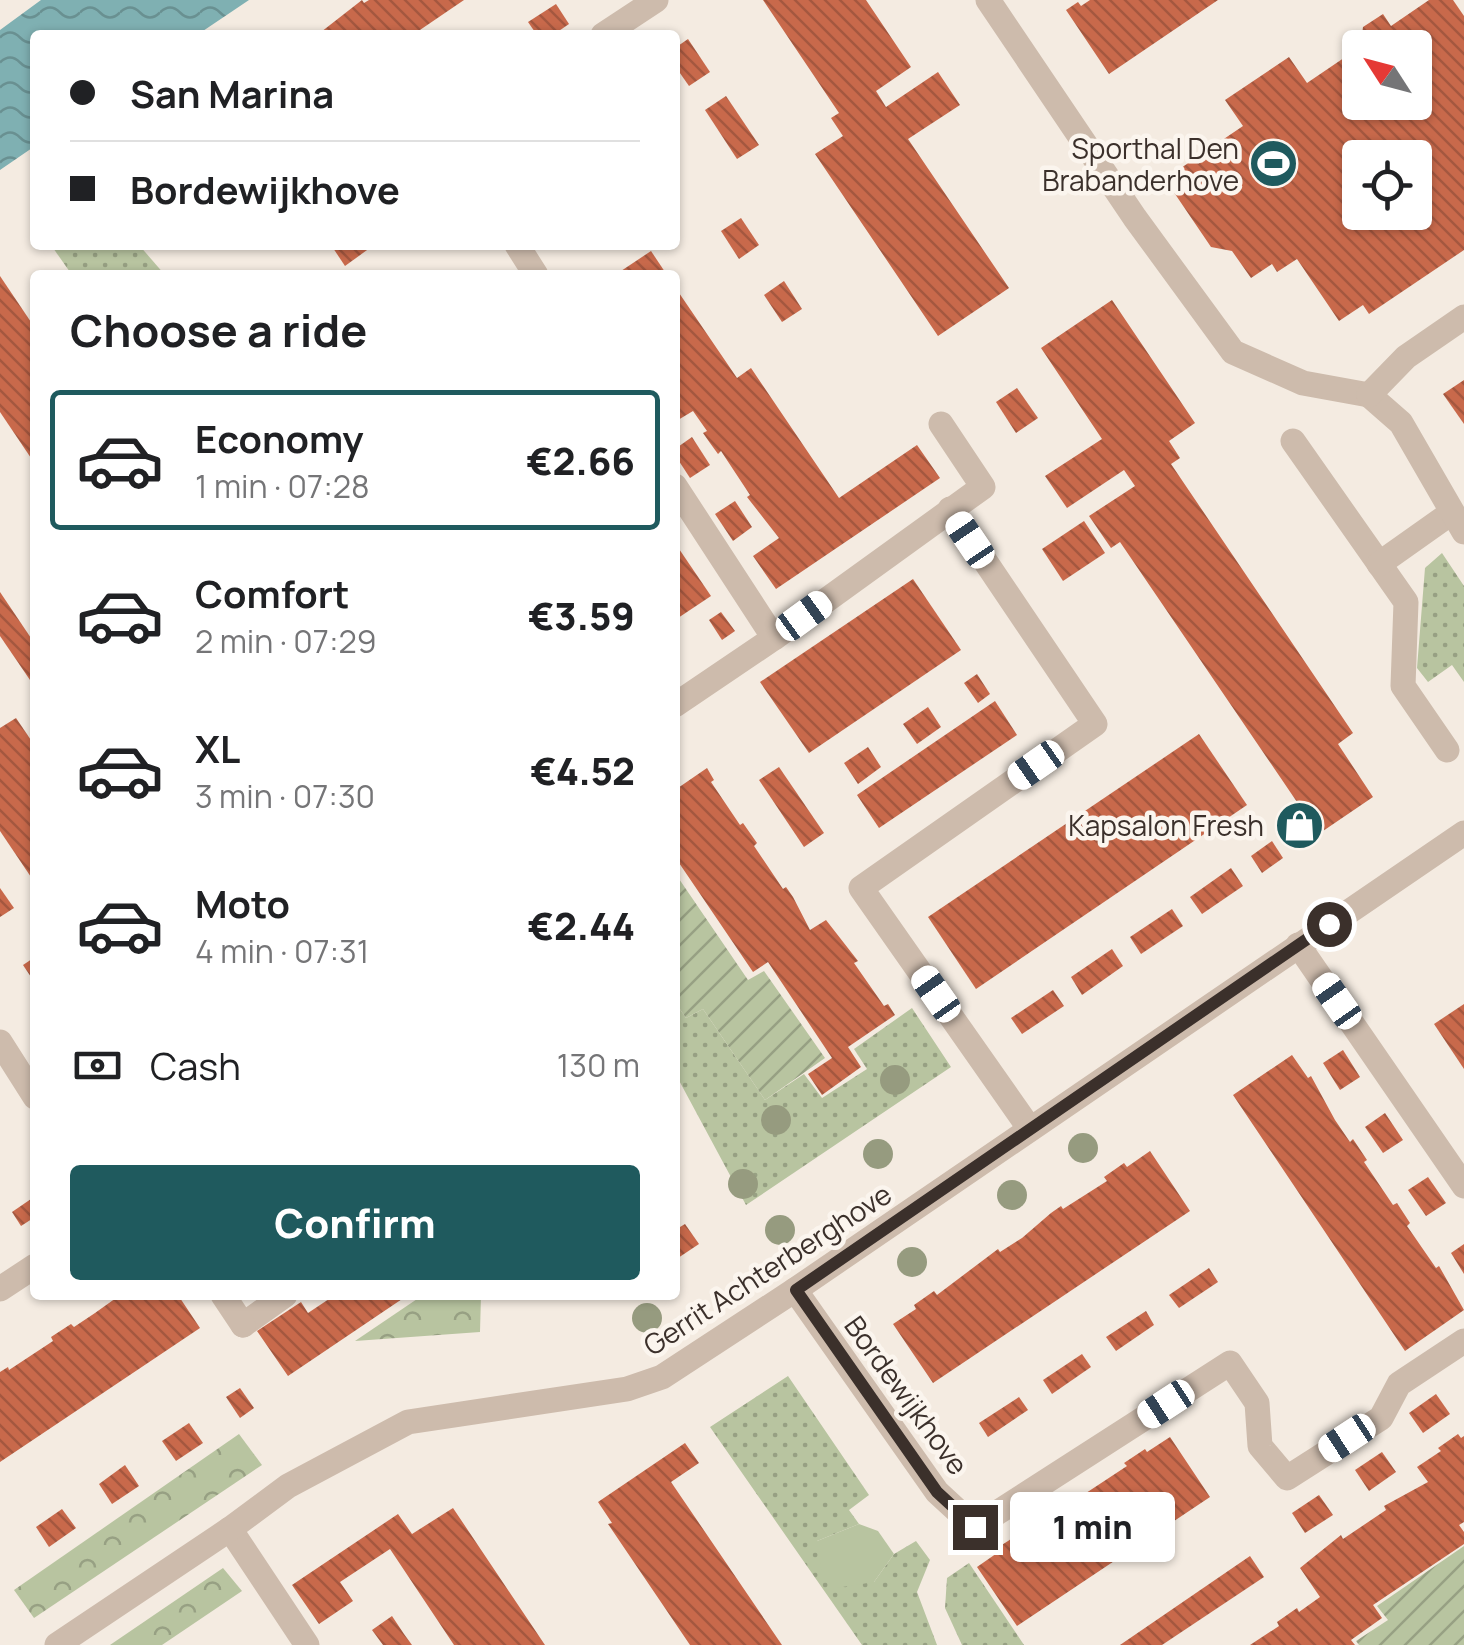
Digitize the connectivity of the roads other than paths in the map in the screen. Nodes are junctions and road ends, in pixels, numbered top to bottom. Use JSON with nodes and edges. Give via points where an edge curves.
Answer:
{"nodes":[{"id":1,"x":656,"y":0,"type":"edge"},
{"id":2,"x":988,"y":0,"type":"edge"},
{"id":3,"x":611,"y":30,"type":"edge"},
{"id":4,"x":1464,"y":317,"type":"edge"},
{"id":5,"x":1369,"y":395,"type":"junction"},
{"id":6,"x":941,"y":424,"type":"dead end"},
{"id":7,"x":1293,"y":441,"type":"dead end"},
{"id":8,"x":680,"y":494,"type":"edge"},
{"id":9,"x":950,"y":509,"type":"junction"},
{"id":10,"x":1457,"y":522,"type":"edge"},
{"id":11,"x":1378,"y":564,"type":"junction"},
{"id":12,"x":774,"y":638,"type":"junction"},
{"id":13,"x":680,"y":701,"type":"edge"},
{"id":14,"x":1448,"y":750,"type":"dead end"},
{"id":15,"x":1464,"y":833,"type":"edge"},
{"id":16,"x":1298,"y":945,"type":"junction"},
{"id":17,"x":0,"y":1042,"type":"edge"},
{"id":18,"x":30,"y":1089,"type":"edge"},
{"id":19,"x":1030,"y":1129,"type":"junction"},
{"id":20,"x":1464,"y":1186,"type":"edge"},
{"id":21,"x":30,"y":1269,"type":"edge"},
{"id":22,"x":0,"y":1289,"type":"edge"},
{"id":23,"x":796,"y":1290,"type":"junction"},
{"id":24,"x":226,"y":1300,"type":"edge"},
{"id":25,"x":278,"y":1300,"type":"edge"},
{"id":26,"x":1464,"y":1341,"type":"edge"},
{"id":27,"x":230,"y":1529,"type":"junction"},
{"id":28,"x":56,"y":1645,"type":"edge"},
{"id":29,"x":307,"y":1645,"type":"edge"}],
"edges":[{"from":1,"to":3,"type":"street"},
{"from":2,"to":5,"type":"street","via":[[1233,352],[1303,383]]},
{"from":4,"to":5,"type":"street","via":[[1406,357]]},
{"from":5,"to":10,"type":"street","via":[[1401,423]]},
{"from":6,"to":9,"type":"street","via":[[983,486]]},
{"from":7,"to":11,"type":"street"},
{"from":8,"to":12,"type":"street"},
{"from":9,"to":12,"type":"street"},
{"from":9,"to":19,"type":"street","via":[[1095,724],[861,888]]},
{"from":10,"to":11,"type":"street"},
{"from":11,"to":14,"type":"street","via":[[1406,602],[1403,686]]},
{"from":12,"to":13,"type":"street"},
{"from":15,"to":16,"type":"street","name":"Gerrit Achterberghove"},
{"from":16,"to":19,"type":"street","name":"Gerrit Achterberghove"},
{"from":16,"to":20,"type":"street"},
{"from":17,"to":18,"type":"street"},
{"from":19,"to":23,"type":"street","name":"Gerrit Achterberghove"},
{"from":21,"to":22,"type":"street"},
{"from":23,"to":26,"type":"street","name":"Bordewijkhove","via":[[937,1492],[975,1527],[1230,1363],[1258,1403],[1260,1446],[1288,1478],[1380,1418],[1399,1384]]},
{"from":23,"to":27,"type":"street","name":"Gerrit Achterberghove","via":[[662,1377],[626,1389],[408,1422],[288,1486]]},
{"from":24,"to":25,"type":"street","via":[[243,1325]]},
{"from":27,"to":28,"type":"street","name":"Gerrit Achterberghove"},
{"from":27,"to":29,"type":"street"}]}
